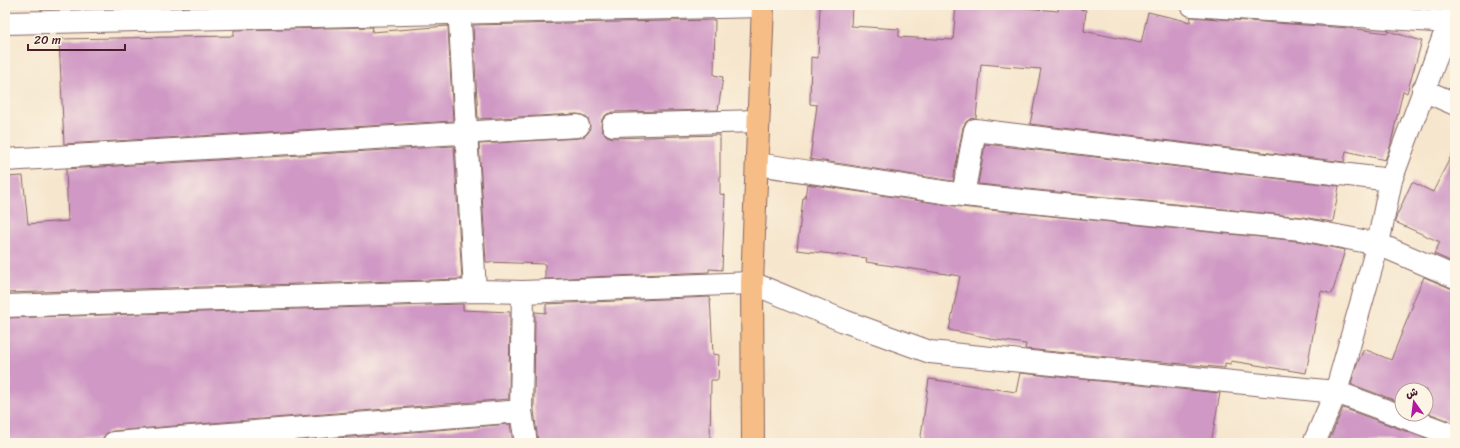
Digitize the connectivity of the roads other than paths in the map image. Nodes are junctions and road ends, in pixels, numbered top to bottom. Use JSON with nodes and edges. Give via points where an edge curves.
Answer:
{"nodes":[{"id":1,"x":1192,"y":5,"type":"edge"},
{"id":2,"x":763,"y":6,"type":"edge"},
{"id":3,"x":459,"y":9,"type":"edge"},
{"id":4,"x":1452,"y":14,"type":"edge"},
{"id":5,"x":5,"y":23,"type":"edge"},
{"id":6,"x":1423,"y":90,"type":"junction"},
{"id":7,"x":1455,"y":104,"type":"edge"},
{"id":8,"x":758,"y":121,"type":"junction"},
{"id":9,"x":613,"y":125,"type":"dead end"},
{"id":10,"x":578,"y":126,"type":"dead end"},
{"id":11,"x":467,"y":132,"type":"junction"},
{"id":12,"x":5,"y":160,"type":"edge"},
{"id":13,"x":756,"y":164,"type":"junction"},
{"id":14,"x":1391,"y":180,"type":"junction"},
{"id":15,"x":963,"y":195,"type":"junction"},
{"id":16,"x":1378,"y":244,"type":"junction"},
{"id":17,"x":1455,"y":277,"type":"edge"},
{"id":18,"x":752,"y":282,"type":"junction"},
{"id":19,"x":475,"y":291,"type":"junction"},
{"id":20,"x":523,"y":292,"type":"junction"},
{"id":21,"x":5,"y":306,"type":"edge"},
{"id":22,"x":1336,"y":392,"type":"junction"},
{"id":23,"x":521,"y":411,"type":"junction"},
{"id":24,"x":1455,"y":436,"type":"edge"},
{"id":25,"x":114,"y":443,"type":"edge"},
{"id":26,"x":526,"y":443,"type":"edge"},
{"id":27,"x":753,"y":443,"type":"edge"},
{"id":28,"x":1314,"y":443,"type":"edge"}],
"edges":[{"from":1,"to":4,"type":"street"},
{"from":2,"to":3,"type":"street"},
{"from":2,"to":8,"type":"main road"},
{"from":3,"to":5,"type":"street"},
{"from":3,"to":11,"type":"street"},
{"from":4,"to":6,"type":"street"},
{"from":6,"to":7,"type":"street"},
{"from":6,"to":14,"type":"street"},
{"from":8,"to":9,"type":"street"},
{"from":8,"to":13,"type":"main road"},
{"from":10,"to":11,"type":"street"},
{"from":11,"to":12,"type":"street"},
{"from":11,"to":19,"type":"street"},
{"from":13,"to":15,"type":"street"},
{"from":13,"to":18,"type":"main road"},
{"from":14,"to":15,"type":"street","via":[[975,130]]},
{"from":14,"to":16,"type":"street"},
{"from":15,"to":16,"type":"street","via":[[1301,229]]},
{"from":16,"to":17,"type":"street"},
{"from":16,"to":22,"type":"street"},
{"from":18,"to":20,"type":"street"},
{"from":18,"to":22,"type":"street","via":[[844,321],[930,352]]},
{"from":18,"to":27,"type":"main road"},
{"from":19,"to":20,"type":"street"},
{"from":19,"to":21,"type":"street"},
{"from":20,"to":23,"type":"street"},
{"from":22,"to":24,"type":"street"},
{"from":22,"to":28,"type":"street"},
{"from":23,"to":25,"type":"street"},
{"from":23,"to":26,"type":"street"}]}
